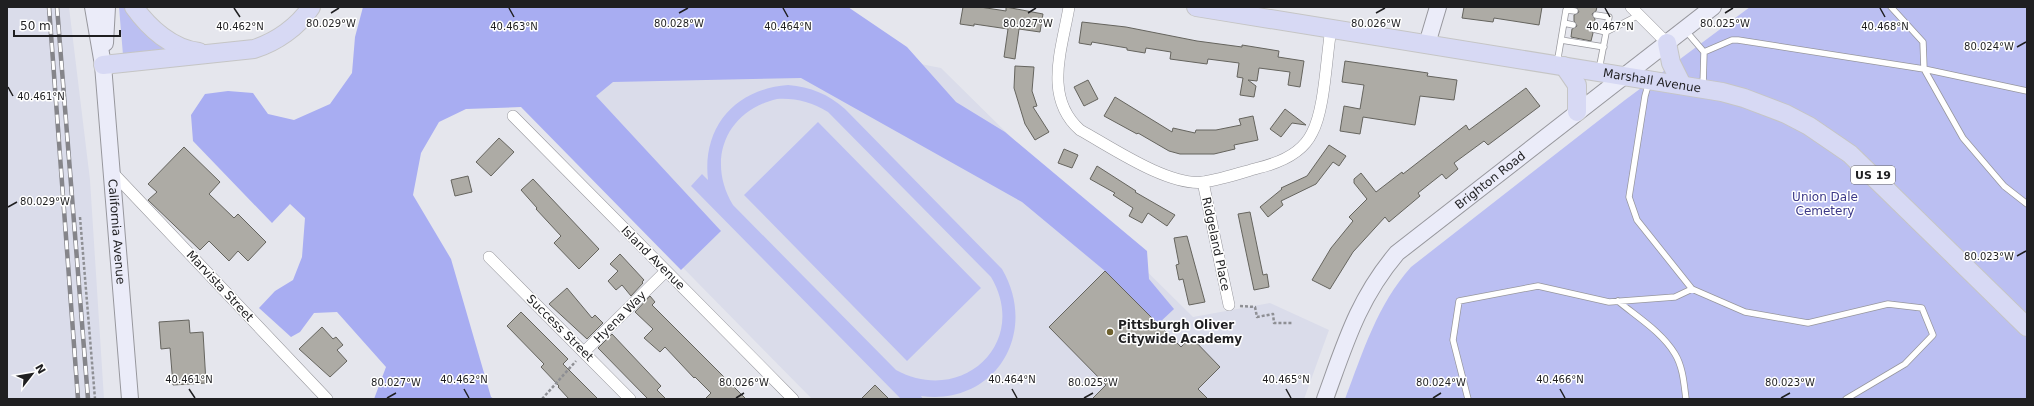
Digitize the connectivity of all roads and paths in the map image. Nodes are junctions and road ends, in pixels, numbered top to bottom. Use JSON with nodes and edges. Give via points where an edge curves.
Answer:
{"nodes":[{"id":1,"x":93,"y":7,"type":"edge"},
{"id":2,"x":107,"y":7,"type":"edge"},
{"id":3,"x":134,"y":7,"type":"edge"},
{"id":4,"x":311,"y":7,"type":"edge"},
{"id":5,"x":1069,"y":7,"type":"edge"},
{"id":6,"x":1196,"y":7,"type":"edge"},
{"id":7,"x":1713,"y":7,"type":"edge"},
{"id":8,"x":1891,"y":7,"type":"edge"},
{"id":9,"x":1435,"y":9,"type":"edge"},
{"id":10,"x":1575,"y":11,"type":"dead end"},
{"id":11,"x":1635,"y":11,"type":"edge"},
{"id":12,"x":1596,"y":15,"type":"dead end"},
{"id":13,"x":1564,"y":23,"type":"junction"},
{"id":14,"x":1573,"y":25,"type":"dead end"},
{"id":15,"x":1331,"y":29,"type":"junction"},
{"id":16,"x":1593,"y":29,"type":"dead end"},
{"id":17,"x":1685,"y":29,"type":"junction"},
{"id":18,"x":1606,"y":32,"type":"junction"},
{"id":19,"x":1561,"y":40,"type":"junction"},
{"id":20,"x":1667,"y":43,"type":"junction"},
{"id":21,"x":1427,"y":44,"type":"junction"},
{"id":22,"x":1604,"y":47,"type":"junction"},
{"id":23,"x":1704,"y":52,"type":"junction"},
{"id":24,"x":218,"y":54,"type":"junction"},
{"id":25,"x":103,"y":65,"type":"junction"},
{"id":26,"x":1561,"y":66,"type":"junction"},
{"id":27,"x":1924,"y":69,"type":"junction"},
{"id":28,"x":1599,"y":72,"type":"junction"},
{"id":29,"x":1624,"y":76,"type":"junction"},
{"id":30,"x":1650,"y":80,"type":"junction"},
{"id":31,"x":1682,"y":85,"type":"junction"},
{"id":32,"x":1703,"y":89,"type":"junction"},
{"id":33,"x":2027,"y":91,"type":"edge"},
{"id":34,"x":1577,"y":112,"type":"junction"},
{"id":35,"x":513,"y":116,"type":"dead end"},
{"id":36,"x":113,"y":174,"type":"junction"},
{"id":37,"x":1203,"y":182,"type":"junction"},
{"id":38,"x":2027,"y":204,"type":"edge"},
{"id":39,"x":80,"y":217,"type":"dead end"},
{"id":40,"x":489,"y":258,"type":"dead end"},
{"id":41,"x":666,"y":271,"type":"junction"},
{"id":42,"x":1692,"y":289,"type":"junction"},
{"id":43,"x":1618,"y":301,"type":"junction"},
{"id":44,"x":1230,"y":305,"type":"joint"},
{"id":45,"x":1293,"y":323,"type":"dead end"},
{"id":46,"x":2027,"y":327,"type":"edge"},
{"id":47,"x":584,"y":352,"type":"junction"},
{"id":48,"x":95,"y":399,"type":"edge"},
{"id":49,"x":130,"y":399,"type":"edge"},
{"id":50,"x":327,"y":399,"type":"edge"},
{"id":51,"x":542,"y":399,"type":"edge"},
{"id":52,"x":630,"y":399,"type":"edge"},
{"id":53,"x":793,"y":399,"type":"edge"},
{"id":54,"x":1325,"y":399,"type":"edge"},
{"id":55,"x":1468,"y":399,"type":"edge"},
{"id":56,"x":1686,"y":399,"type":"edge"},
{"id":57,"x":1846,"y":399,"type":"edge"}],
"edges":[{"from":1,"to":25,"type":"street","name":"California Avenue"},
{"from":2,"to":25,"type":"street","name":"California Avenue"},
{"from":3,"to":24,"type":"main road","via":[[152,28],[172,43],[193,52]]},
{"from":4,"to":24,"type":"main road","via":[[295,25],[272,42],[243,52]]},
{"from":5,"to":37,"type":"street","via":[[1056,83],[1061,104],[1073,124],[1142,165],[1176,179]]},
{"from":6,"to":15,"type":"main road","name":"Marshall Avenue","number":"US 19"},
{"from":7,"to":17,"type":"street","name":"Brighton Road"},
{"from":8,"to":27,"type":"lane","via":[[1923,42]]},
{"from":9,"to":21,"type":"street"},
{"from":10,"to":13,"type":"lane","via":[[1566,10]]},
{"from":11,"to":18,"type":"lane"},
{"from":11,"to":20,"type":"street"},
{"from":12,"to":18,"type":"lane","via":[[1609,17]]},
{"from":13,"to":14,"type":"lane"},
{"from":13,"to":19,"type":"lane"},
{"from":15,"to":21,"type":"main road","name":"Marshall Avenue","number":"US 19"},
{"from":15,"to":37,"type":"street","via":[[1318,118],[1306,143],[1295,153],[1276,163]]},
{"from":16,"to":18,"type":"lane"},
{"from":17,"to":20,"type":"street","name":"Brighton Road"},
{"from":17,"to":23,"type":"lane"},
{"from":18,"to":22,"type":"lane"},
{"from":19,"to":22,"type":"lane"},
{"from":19,"to":26,"type":"lane"},
{"from":20,"to":29,"type":"street","name":"Brighton Road"},
{"from":20,"to":31,"type":"main road","via":[[1671,64]]},
{"from":21,"to":26,"type":"main road","name":"Marshall Avenue","number":"US 19"},
{"from":22,"to":28,"type":"lane"},
{"from":23,"to":27,"type":"lane","via":[[1738,40]]},
{"from":23,"to":32,"type":"lane"},
{"from":24,"to":25,"type":"main road"},
{"from":25,"to":36,"type":"street","name":"California Avenue"},
{"from":26,"to":28,"type":"main road","name":"Marshall Avenue","number":"US 19"},
{"from":26,"to":34,"type":"main road","via":[[1577,85]]},
{"from":27,"to":33,"type":"lane"},
{"from":27,"to":38,"type":"lane","via":[[1963,138],[2004,186]]},
{"from":28,"to":29,"type":"main road","name":"Marshall Avenue","number":"US 19"},
{"from":29,"to":30,"type":"main road","name":"Marshall Avenue","number":"US 19"},
{"from":29,"to":34,"type":"street","name":"Brighton Road"},
{"from":30,"to":31,"type":"main road","name":"Marshall Avenue","number":"US 19"},
{"from":30,"to":42,"type":"lane","via":[[1645,96],[1630,196],[1637,220]]},
{"from":31,"to":32,"type":"main road","name":"Marshall Avenue","number":"US 19"},
{"from":32,"to":46,"type":"main road","name":"Marshall Avenue","number":"US 19","via":[[1744,98],[1786,114],[1845,150]]},
{"from":34,"to":54,"type":"street","name":"Brighton Road","via":[[1398,253],[1375,281],[1360,306]]},
{"from":35,"to":41,"type":"street","name":"Island Avenue"},
{"from":36,"to":49,"type":"street","name":"California Avenue"},
{"from":36,"to":50,"type":"street","name":"Marvista Street"},
{"from":37,"to":44,"type":"street","name":"Ridgeland Place"},
{"from":39,"to":48,"type":"path"},
{"from":40,"to":47,"type":"street","name":"Success Street"},
{"from":41,"to":47,"type":"street","name":"Hyena Way"},
{"from":41,"to":53,"type":"street","name":"Island Avenue"},
{"from":42,"to":43,"type":"lane","via":[[1675,297]]},
{"from":42,"to":57,"type":"lane","via":[[1745,312],[1808,323],[1888,304],[1922,308],[1933,335],[1906,364]]},
{"from":43,"to":55,"type":"lane","via":[[1610,302],[1538,286],[1459,300],[1453,340]]},
{"from":43,"to":56,"type":"lane","via":[[1652,328],[1675,354],[1683,375]]},
{"from":44,"to":45,"type":"path","via":[[1255,306],[1257,317],[1272,314],[1274,323]]},
{"from":47,"to":51,"type":"path","name":"Hyena Way"},
{"from":47,"to":52,"type":"street","name":"Success Street"}]}
